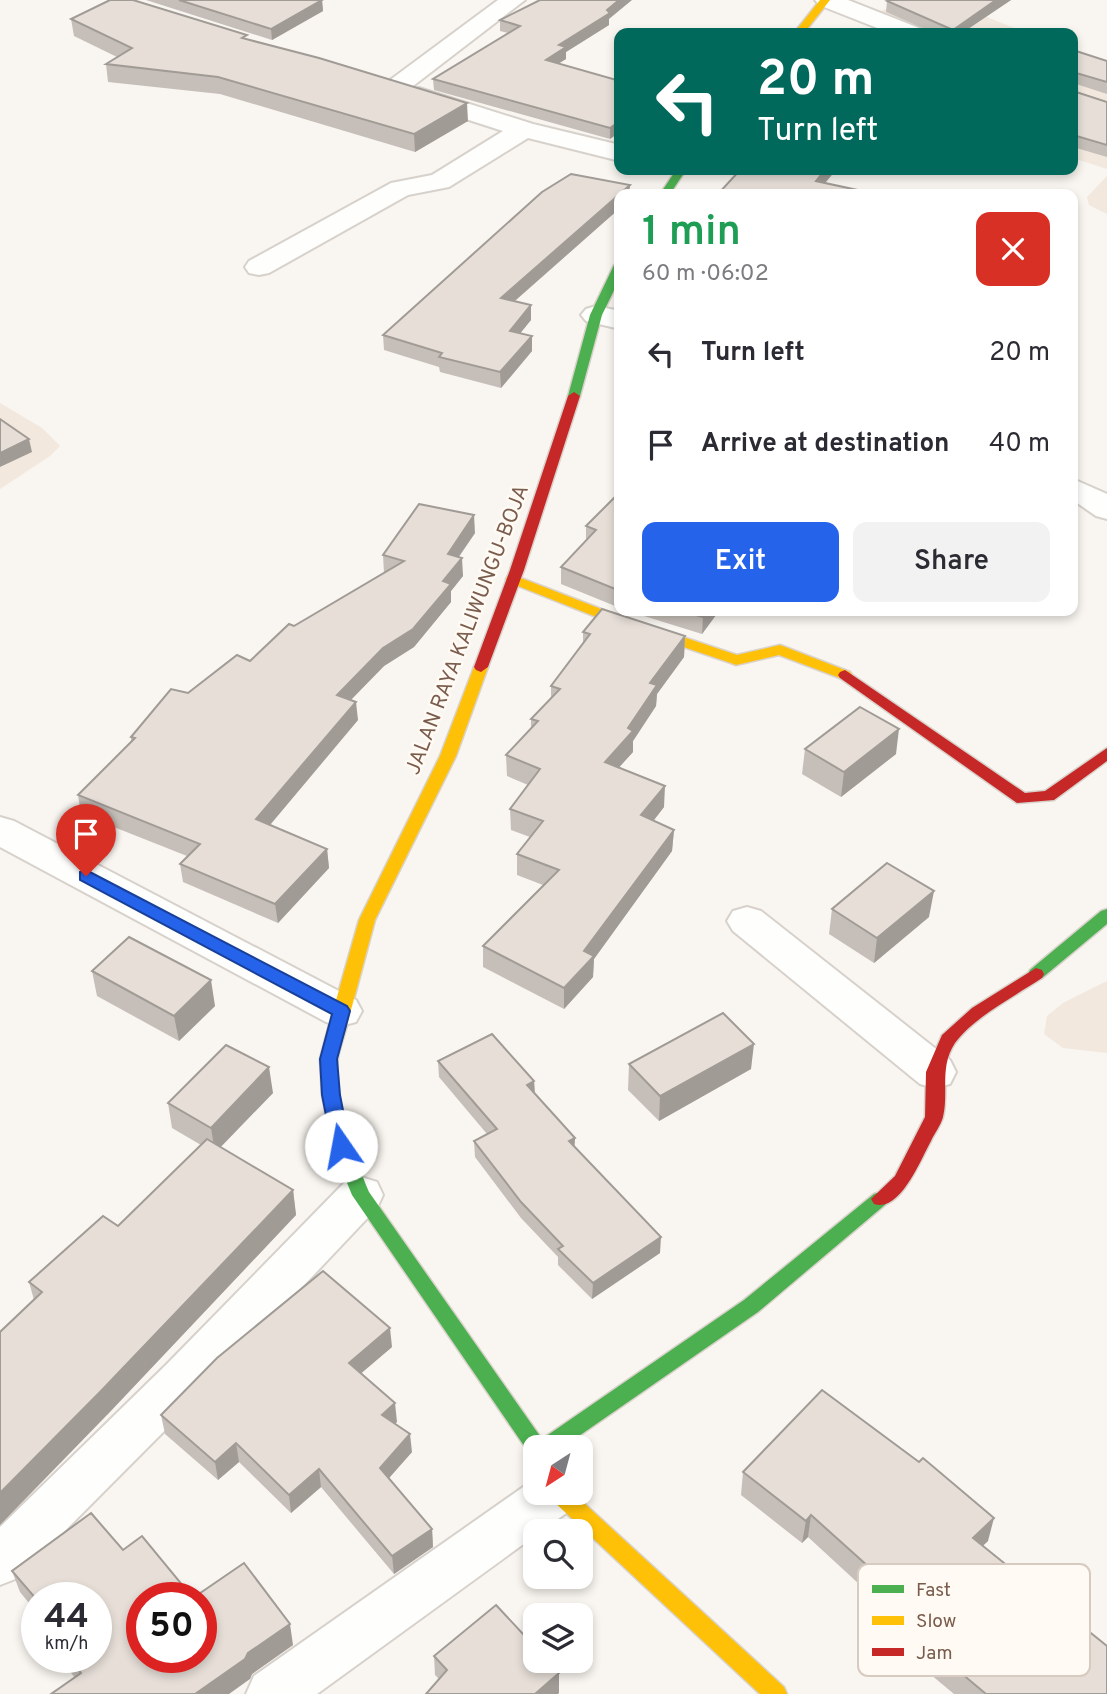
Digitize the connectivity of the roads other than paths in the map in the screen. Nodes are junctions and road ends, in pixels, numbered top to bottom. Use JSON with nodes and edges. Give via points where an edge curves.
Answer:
{"nodes":[{"id":1,"x":513,"y":0,"type":"edge"},
{"id":2,"x":826,"y":0,"type":"edge"},
{"id":3,"x":803,"y":28,"type":"edge"},
{"id":4,"x":898,"y":28,"type":"edge"},
{"id":5,"x":369,"y":80,"type":"edge"},
{"id":6,"x":395,"y":88,"type":"junction"},
{"id":7,"x":524,"y":129,"type":"junction"},
{"id":8,"x":614,"y":152,"type":"edge"},
{"id":9,"x":259,"y":267,"type":"dead end"},
{"id":10,"x":614,"y":292,"type":"edge"},
{"id":11,"x":608,"y":318,"type":"edge"},
{"id":12,"x":1078,"y":491,"type":"edge"},
{"id":13,"x":1107,"y":509,"type":"edge"},
{"id":14,"x":513,"y":579,"type":"junction"},
{"id":15,"x":614,"y":616,"type":"edge"},
{"id":16,"x":615,"y":616,"type":"edge"},
{"id":17,"x":1107,"y":753,"type":"edge"},
{"id":18,"x":0,"y":830,"type":"edge"},
{"id":19,"x":1107,"y":915,"type":"edge"},
{"id":20,"x":747,"y":921,"type":"dead end"},
{"id":21,"x":341,"y":1011,"type":"junction"},
{"id":22,"x":935,"y":1072,"type":"junction"},
{"id":23,"x":361,"y":1195,"type":"junction"},
{"id":24,"x":528,"y":1435,"type":"edge"},
{"id":25,"x":564,"y":1435,"type":"edge"},
{"id":26,"x":539,"y":1505,"type":"edge"},
{"id":27,"x":569,"y":1505,"type":"edge"},
{"id":28,"x":0,"y":1561,"type":"edge"},
{"id":29,"x":273,"y":1694,"type":"edge"},
{"id":30,"x":776,"y":1694,"type":"edge"}],
"edges":[{"from":1,"to":6,"type":"street"},
{"from":2,"to":3,"type":"main road"},
{"from":2,"to":4,"type":"street"},
{"from":5,"to":6,"type":"street"},
{"from":6,"to":7,"type":"street"},
{"from":7,"to":8,"type":"street"},
{"from":7,"to":9,"type":"street","via":[[440,180],[400,188]]},
{"from":10,"to":11,"type":"main road","name":"JALAN RAYA KALIWUNGU-BOJA"},
{"from":11,"to":14,"type":"main road","name":"JALAN RAYA KALIWUNGU-BOJA","via":[[574,397]]},
{"from":12,"to":13,"type":"street"},
{"from":14,"to":15,"type":"main road"},
{"from":14,"to":21,"type":"main road","name":"JALAN RAYA KALIWUNGU-BOJA","via":[[447,756],[367,920]]},
{"from":16,"to":17,"type":"main road","via":[[736,660],[780,650],[847,676],[1022,799],[1049,796]]},
{"from":18,"to":21,"type":"street"},
{"from":19,"to":22,"type":"main road","via":[[1053,962],[978,1012],[948,1040]]},
{"from":20,"to":22,"type":"street"},
{"from":21,"to":23,"type":"main road","name":"JALAN RAYA KALIWUNGU-BOJA","via":[[329,1059],[331,1095],[341,1146]]},
{"from":22,"to":25,"type":"main road","via":[[934,1117],[901,1181],[751,1306]]},
{"from":23,"to":24,"type":"main road","name":"JALAN RAYA KALIWUNGU-BOJA"},
{"from":23,"to":28,"type":"street"},
{"from":26,"to":29,"type":"street"},
{"from":27,"to":30,"type":"main road"}]}
